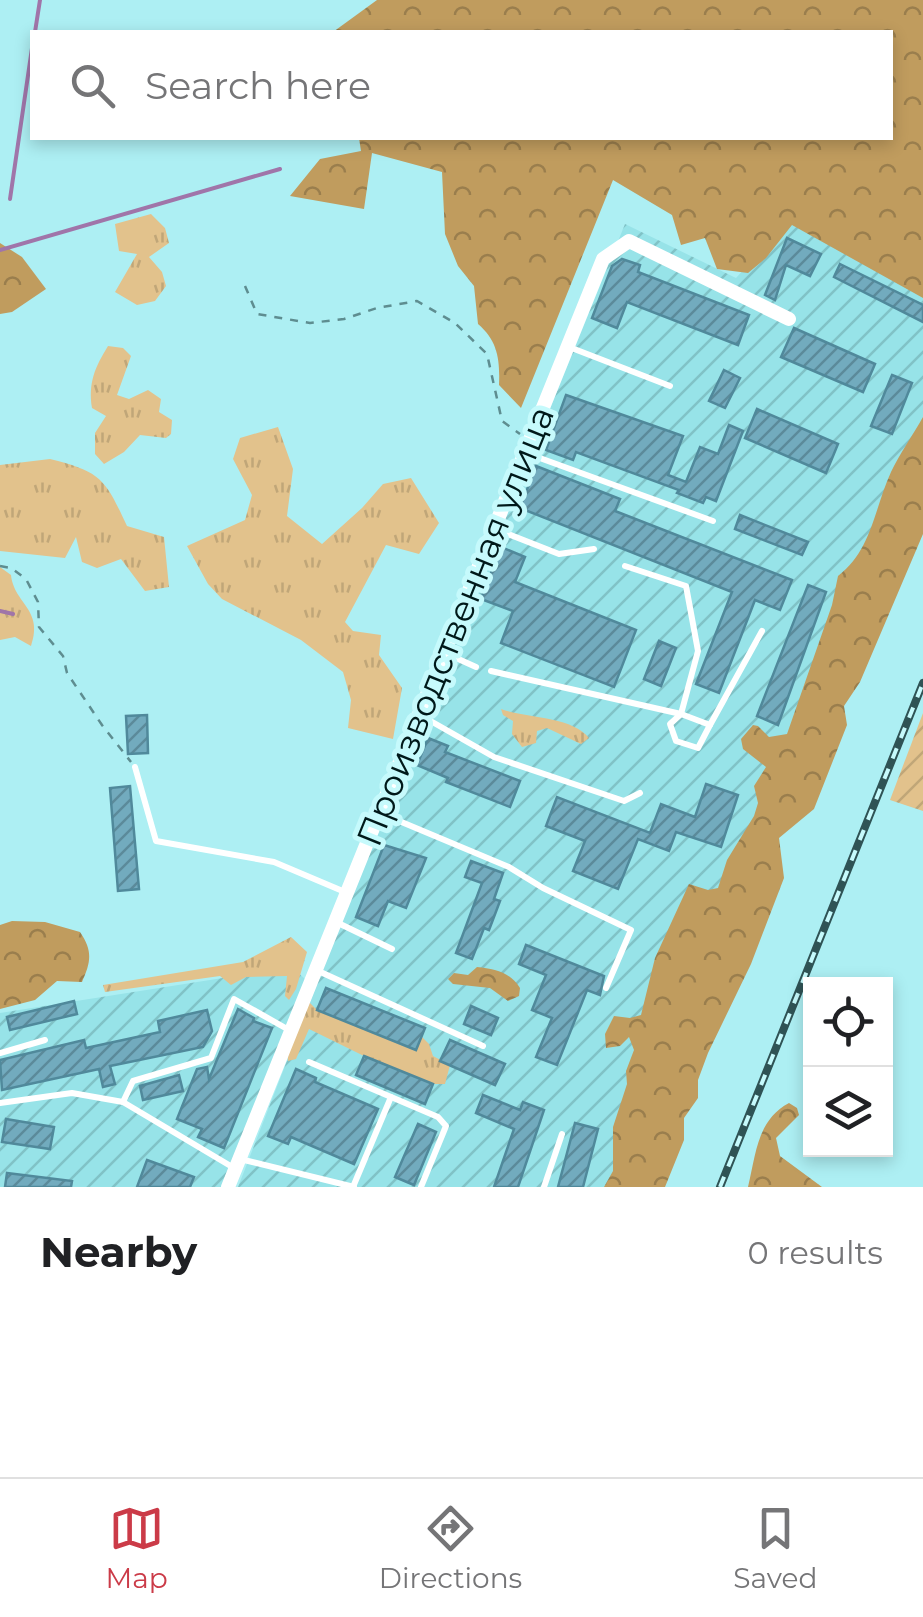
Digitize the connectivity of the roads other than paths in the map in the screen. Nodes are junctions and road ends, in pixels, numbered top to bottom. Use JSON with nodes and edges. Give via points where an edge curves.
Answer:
{"nodes":[{"id":1,"x":789,"y":319,"type":"dead end"},
{"id":2,"x":568,"y":346,"type":"junction"},
{"id":3,"x":670,"y":386,"type":"dead end"},
{"id":4,"x":527,"y":447,"type":"junction"},
{"id":5,"x":713,"y":521,"type":"dead end"},
{"id":6,"x":494,"y":529,"type":"junction"},
{"id":7,"x":594,"y":549,"type":"dead end"},
{"id":8,"x":625,"y":566,"type":"dead end"},
{"id":9,"x":762,"y":630,"type":"dead end"},
{"id":10,"x":444,"y":652,"type":"junction"},
{"id":11,"x":476,"y":668,"type":"dead end"},
{"id":12,"x":491,"y":671,"type":"dead end"},
{"id":13,"x":419,"y":714,"type":"junction"},
{"id":14,"x":680,"y":714,"type":"junction"},
{"id":15,"x":710,"y":725,"type":"junction"},
{"id":16,"x":135,"y":767,"type":"road end"},
{"id":17,"x":640,"y":793,"type":"dead end"},
{"id":18,"x":379,"y":812,"type":"junction"},
{"id":19,"x":346,"y":892,"type":"junction"},
{"id":20,"x":335,"y":922,"type":"junction"},
{"id":21,"x":392,"y":949,"type":"dead end"},
{"id":22,"x":315,"y":970,"type":"junction"},
{"id":23,"x":606,"y":988,"type":"dead end"},
{"id":24,"x":290,"y":1031,"type":"junction"},
{"id":25,"x":45,"y":1040,"type":"dead end"},
{"id":26,"x":483,"y":1046,"type":"dead end"},
{"id":27,"x":0,"y":1054,"type":"edge"},
{"id":28,"x":309,"y":1062,"type":"dead end"},
{"id":29,"x":391,"y":1097,"type":"junction"},
{"id":30,"x":0,"y":1102,"type":"edge"},
{"id":31,"x":123,"y":1102,"type":"junction"},
{"id":32,"x":562,"y":1134,"type":"dead end"},
{"id":33,"x":237,"y":1164,"type":"junction"},
{"id":34,"x":228,"y":1187,"type":"edge"},
{"id":35,"x":354,"y":1187,"type":"edge"},
{"id":36,"x":421,"y":1187,"type":"edge"},
{"id":37,"x":544,"y":1187,"type":"edge"}],
"edges":[{"from":1,"to":2,"type":"street","name":"Производственная улица","via":[[629,241],[603,259]]},
{"from":2,"to":3,"type":"lane"},
{"from":2,"to":4,"type":"street","name":"Производственная улица"},
{"from":4,"to":5,"type":"lane"},
{"from":4,"to":6,"type":"street","name":"Производственная улица"},
{"from":6,"to":7,"type":"lane","via":[[559,554]]},
{"from":6,"to":10,"type":"street","name":"Производственная улица"},
{"from":8,"to":14,"type":"lane","via":[[686,586],[698,650]]},
{"from":9,"to":15,"type":"lane"},
{"from":10,"to":11,"type":"lane"},
{"from":10,"to":13,"type":"street","name":"Производственная улица"},
{"from":12,"to":14,"type":"lane"},
{"from":13,"to":17,"type":"lane","via":[[494,757],[624,802]]},
{"from":13,"to":18,"type":"street","name":"Производственная улица"},
{"from":14,"to":15,"type":"lane"},
{"from":14,"to":15,"type":"lane","via":[[670,724],[676,741],[698,748]]},
{"from":16,"to":19,"type":"lane","via":[[156,840],[274,862]]},
{"from":18,"to":19,"type":"street","name":"Производственная улица"},
{"from":18,"to":23,"type":"lane","via":[[509,867],[631,930]]},
{"from":19,"to":20,"type":"street","name":"Производственная улица"},
{"from":20,"to":21,"type":"lane"},
{"from":20,"to":22,"type":"street","name":"Производственная улица"},
{"from":22,"to":24,"type":"street","name":"Производственная улица"},
{"from":22,"to":26,"type":"lane"},
{"from":24,"to":31,"type":"lane","via":[[234,999],[210,1058],[133,1082]]},
{"from":24,"to":33,"type":"street","name":"Производственная улица"},
{"from":25,"to":27,"type":"lane"},
{"from":28,"to":29,"type":"lane"},
{"from":29,"to":35,"type":"lane"},
{"from":29,"to":36,"type":"lane","via":[[446,1126]]},
{"from":30,"to":31,"type":"lane","via":[[72,1093]]},
{"from":31,"to":33,"type":"lane"},
{"from":32,"to":37,"type":"lane"},
{"from":33,"to":34,"type":"street","name":"Производственная улица"},
{"from":33,"to":35,"type":"lane"}]}
